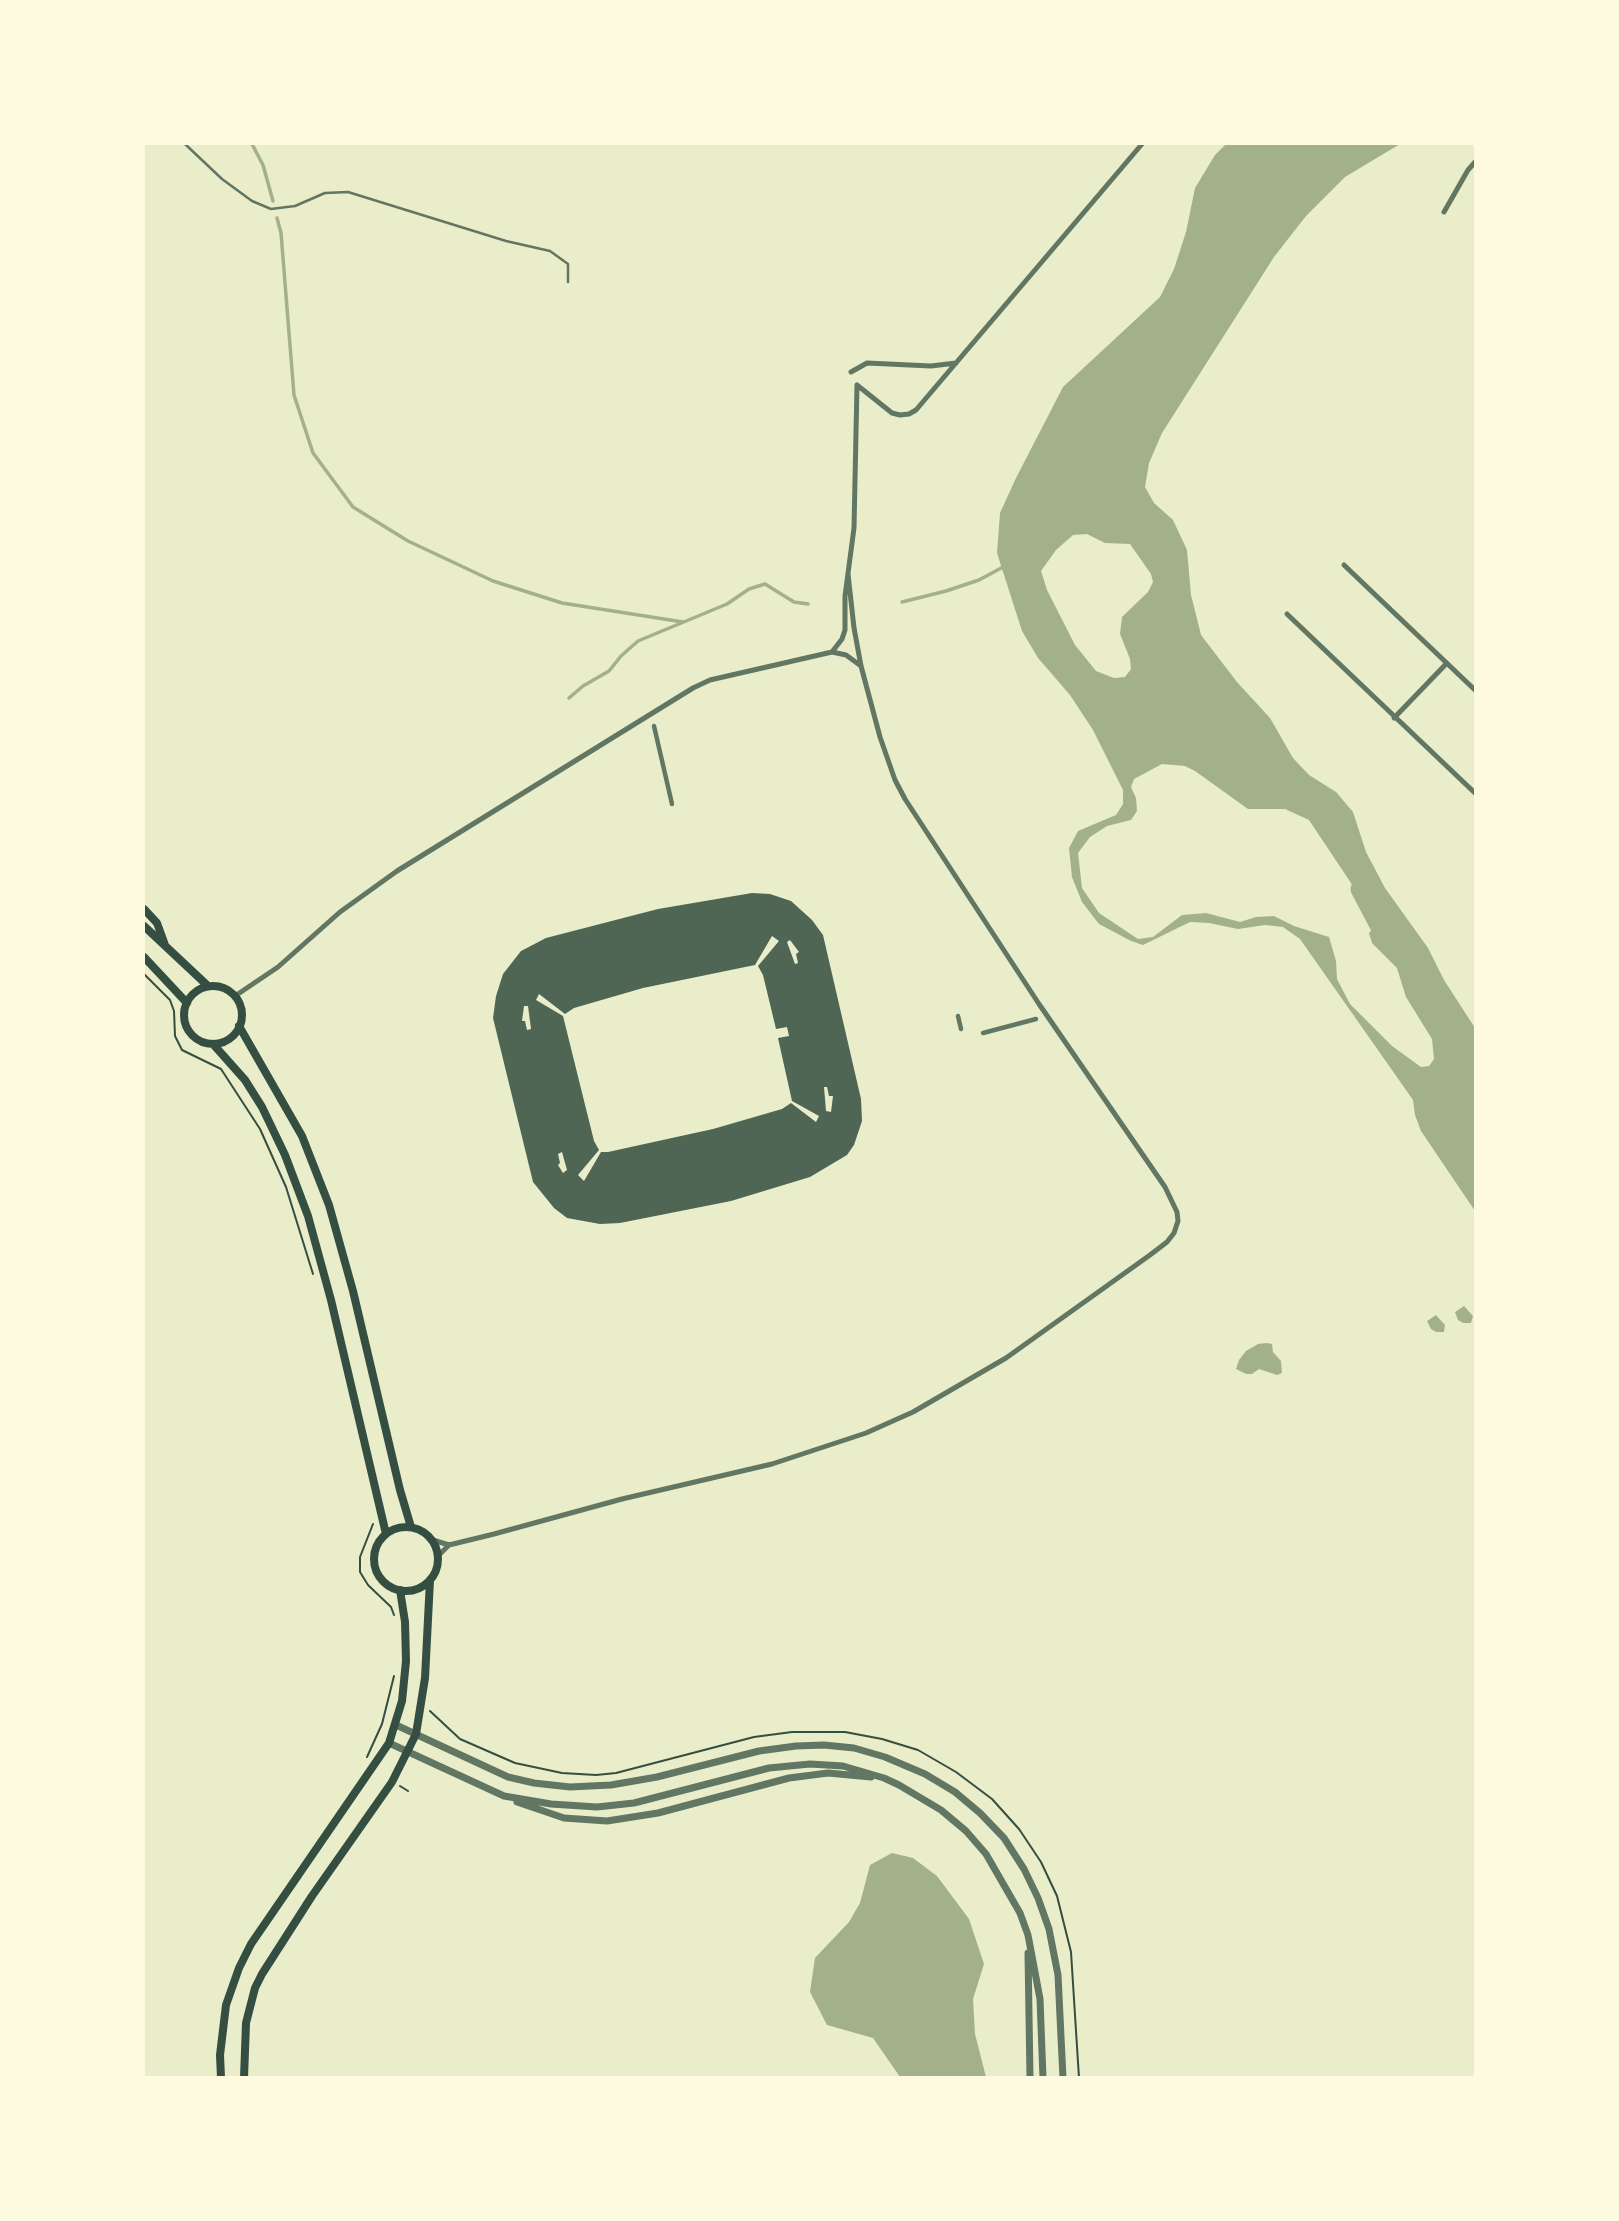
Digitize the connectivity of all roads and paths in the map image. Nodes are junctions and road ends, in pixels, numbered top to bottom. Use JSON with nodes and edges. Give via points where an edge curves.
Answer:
{"nodes":[{"id":1,"x":184,"y":144,"type":"edge"},
{"id":2,"x":1142,"y":144,"type":"edge"},
{"id":3,"x":1475,"y":161,"type":"edge"},
{"id":4,"x":1444,"y":212,"type":"dead end"},
{"id":5,"x":568,"y":282,"type":"dead end"},
{"id":6,"x":957,"y":363,"type":"junction"},
{"id":7,"x":851,"y":372,"type":"dead end"},
{"id":8,"x":1345,"y":565,"type":"dead end"},
{"id":9,"x":848,"y":574,"type":"junction"},
{"id":10,"x":1287,"y":614,"type":"dead end"},
{"id":11,"x":832,"y":652,"type":"junction"},
{"id":12,"x":1446,"y":664,"type":"junction"},
{"id":13,"x":861,"y":666,"type":"junction"},
{"id":14,"x":1475,"y":691,"type":"edge"},
{"id":15,"x":1394,"y":718,"type":"junction"},
{"id":16,"x":654,"y":726,"type":"dead end"},
{"id":17,"x":1475,"y":794,"type":"edge"},
{"id":18,"x":672,"y":804,"type":"dead end"},
{"id":19,"x":144,"y":909,"type":"edge"},
{"id":20,"x":144,"y":926,"type":"edge"},
{"id":21,"x":164,"y":945,"type":"junction"},
{"id":22,"x":144,"y":957,"type":"edge"},
{"id":23,"x":144,"y":974,"type":"edge"},
{"id":24,"x":208,"y":986,"type":"junction"},
{"id":25,"x":235,"y":996,"type":"junction"},
{"id":26,"x":187,"y":1003,"type":"junction"},
{"id":27,"x":958,"y":1016,"type":"dead end"},
{"id":28,"x":1036,"y":1019,"type":"dead end"},
{"id":29,"x":239,"y":1026,"type":"junction"},
{"id":30,"x":961,"y":1028,"type":"dead end"},
{"id":31,"x":983,"y":1032,"type":"dead end"},
{"id":32,"x":213,"y":1044,"type":"junction"},
{"id":33,"x":315,"y":1279,"type":"dead end"},
{"id":34,"x":374,"y":1523,"type":"dead end"},
{"id":35,"x":411,"y":1527,"type":"junction"},
{"id":36,"x":386,"y":1534,"type":"junction"},
{"id":37,"x":433,"y":1541,"type":"junction"},
{"id":38,"x":449,"y":1545,"type":"junction"},
{"id":39,"x":438,"y":1556,"type":"junction"},
{"id":40,"x":430,"y":1580,"type":"junction"},
{"id":41,"x":400,"y":1590,"type":"junction"},
{"id":42,"x":394,"y":1617,"type":"dead end"},
{"id":43,"x":395,"y":1674,"type":"dead end"},
{"id":44,"x":434,"y":1712,"type":"dead end"},
{"id":45,"x":396,"y":1725,"type":"junction"},
{"id":46,"x":416,"y":1734,"type":"junction"},
{"id":47,"x":389,"y":1743,"type":"junction"},
{"id":48,"x":409,"y":1752,"type":"junction"},
{"id":49,"x":363,"y":1764,"type":"dead end"},
{"id":50,"x":884,"y":1778,"type":"junction"},
{"id":51,"x":504,"y":1796,"type":"junction"},
{"id":52,"x":1028,"y":1935,"type":"junction"},
{"id":53,"x":221,"y":2077,"type":"edge"},
{"id":54,"x":246,"y":2077,"type":"edge"},
{"id":55,"x":1030,"y":2077,"type":"edge"},
{"id":56,"x":1043,"y":2077,"type":"edge"},
{"id":57,"x":1063,"y":2077,"type":"edge"},
{"id":58,"x":1079,"y":2077,"type":"edge"}],
"edges":[{"from":1,"to":5,"type":"lane","via":[[222,179],[271,209],[325,193],[348,192],[550,251],[568,264]]},
{"from":2,"to":6,"type":"street"},
{"from":3,"to":4,"type":"street"},
{"from":6,"to":7,"type":"street","via":[[867,363]]},
{"from":6,"to":9,"type":"street","via":[[909,414],[892,413],[857,385]]},
{"from":8,"to":12,"type":"street"},
{"from":9,"to":11,"type":"street","via":[[844,635]]},
{"from":9,"to":13,"type":"street"},
{"from":10,"to":15,"type":"street"},
{"from":11,"to":13,"type":"street"},
{"from":11,"to":25,"type":"street","via":[[693,688],[397,871],[340,912],[278,968]]},
{"from":12,"to":14,"type":"street"},
{"from":12,"to":15,"type":"street"},
{"from":13,"to":38,"type":"street","via":[[888,761],[905,799],[1165,1187],[1177,1212],[1174,1233],[1006,1358],[914,1412],[866,1433],[772,1464]]},
{"from":15,"to":17,"type":"street"},
{"from":16,"to":18,"type":"street"},
{"from":19,"to":21,"type":"main road","via":[[156,923]]},
{"from":20,"to":21,"type":"main road"},
{"from":21,"to":24,"type":"main road"},
{"from":22,"to":26,"type":"main road"},
{"from":23,"to":33,"type":"path","via":[[170,1000],[181,1050],[221,1069],[260,1129],[286,1187]]},
{"from":24,"to":25,"type":"main road","via":[[227,989]]},
{"from":24,"to":26,"type":"main road"},
{"from":25,"to":29,"type":"main road","via":[[242,1012]]},
{"from":26,"to":32,"type":"main road","via":[[189,1030]]},
{"from":27,"to":30,"type":"street"},
{"from":28,"to":31,"type":"street"},
{"from":29,"to":32,"type":"main road","via":[[229,1039]]},
{"from":29,"to":35,"type":"main road","via":[[302,1136],[329,1205]]},
{"from":32,"to":36,"type":"main road","via":[[246,1080],[262,1107],[308,1216]]},
{"from":34,"to":42,"type":"path","via":[[359,1568]]},
{"from":35,"to":36,"type":"main road"},
{"from":35,"to":37,"type":"main road"},
{"from":36,"to":41,"type":"main road","via":[[376,1548],[375,1566],[384,1582]]},
{"from":37,"to":38,"type":"street"},
{"from":37,"to":39,"type":"main road"},
{"from":38,"to":39,"type":"street"},
{"from":39,"to":40,"type":"main road"},
{"from":40,"to":41,"type":"main road","via":[[416,1590]]},
{"from":40,"to":46,"type":"main road","via":[[425,1678]]},
{"from":41,"to":45,"type":"main road","via":[[406,1661]]},
{"from":43,"to":49,"type":"path","via":[[382,1724]]},
{"from":44,"to":58,"type":"path","via":[[460,1739],[515,1763],[562,1773],[616,1773],[754,1737],[793,1732],[845,1732],[918,1750],[992,1799],[1019,1829],[1046,1873],[1057,1896],[1071,1952]]},
{"from":45,"to":46,"type":"street"},
{"from":45,"to":47,"type":"main road"},
{"from":46,"to":48,"type":"main road"},
{"from":46,"to":57,"type":"street","via":[[508,1777],[570,1787],[657,1777],[796,1746],[854,1748],[925,1774],[955,1792],[1004,1838],[1038,1898],[1058,1975]]},
{"from":47,"to":48,"type":"street"},
{"from":47,"to":53,"type":"main road","via":[[251,1944],[226,2005]]},
{"from":48,"to":51,"type":"street"},
{"from":48,"to":54,"type":"main road","via":[[262,1974],[246,2023]]},
{"from":50,"to":51,"type":"street","via":[[843,1766],[810,1764],[769,1768],[616,1806],[551,1804]]},
{"from":50,"to":51,"type":"street","via":[[816,1774],[607,1821],[547,1814]]},
{"from":50,"to":52,"type":"street","via":[[919,1796],[966,1831],[1005,1883]]},
{"from":52,"to":55,"type":"street"},
{"from":52,"to":56,"type":"street","via":[[1040,1999]]}]}
